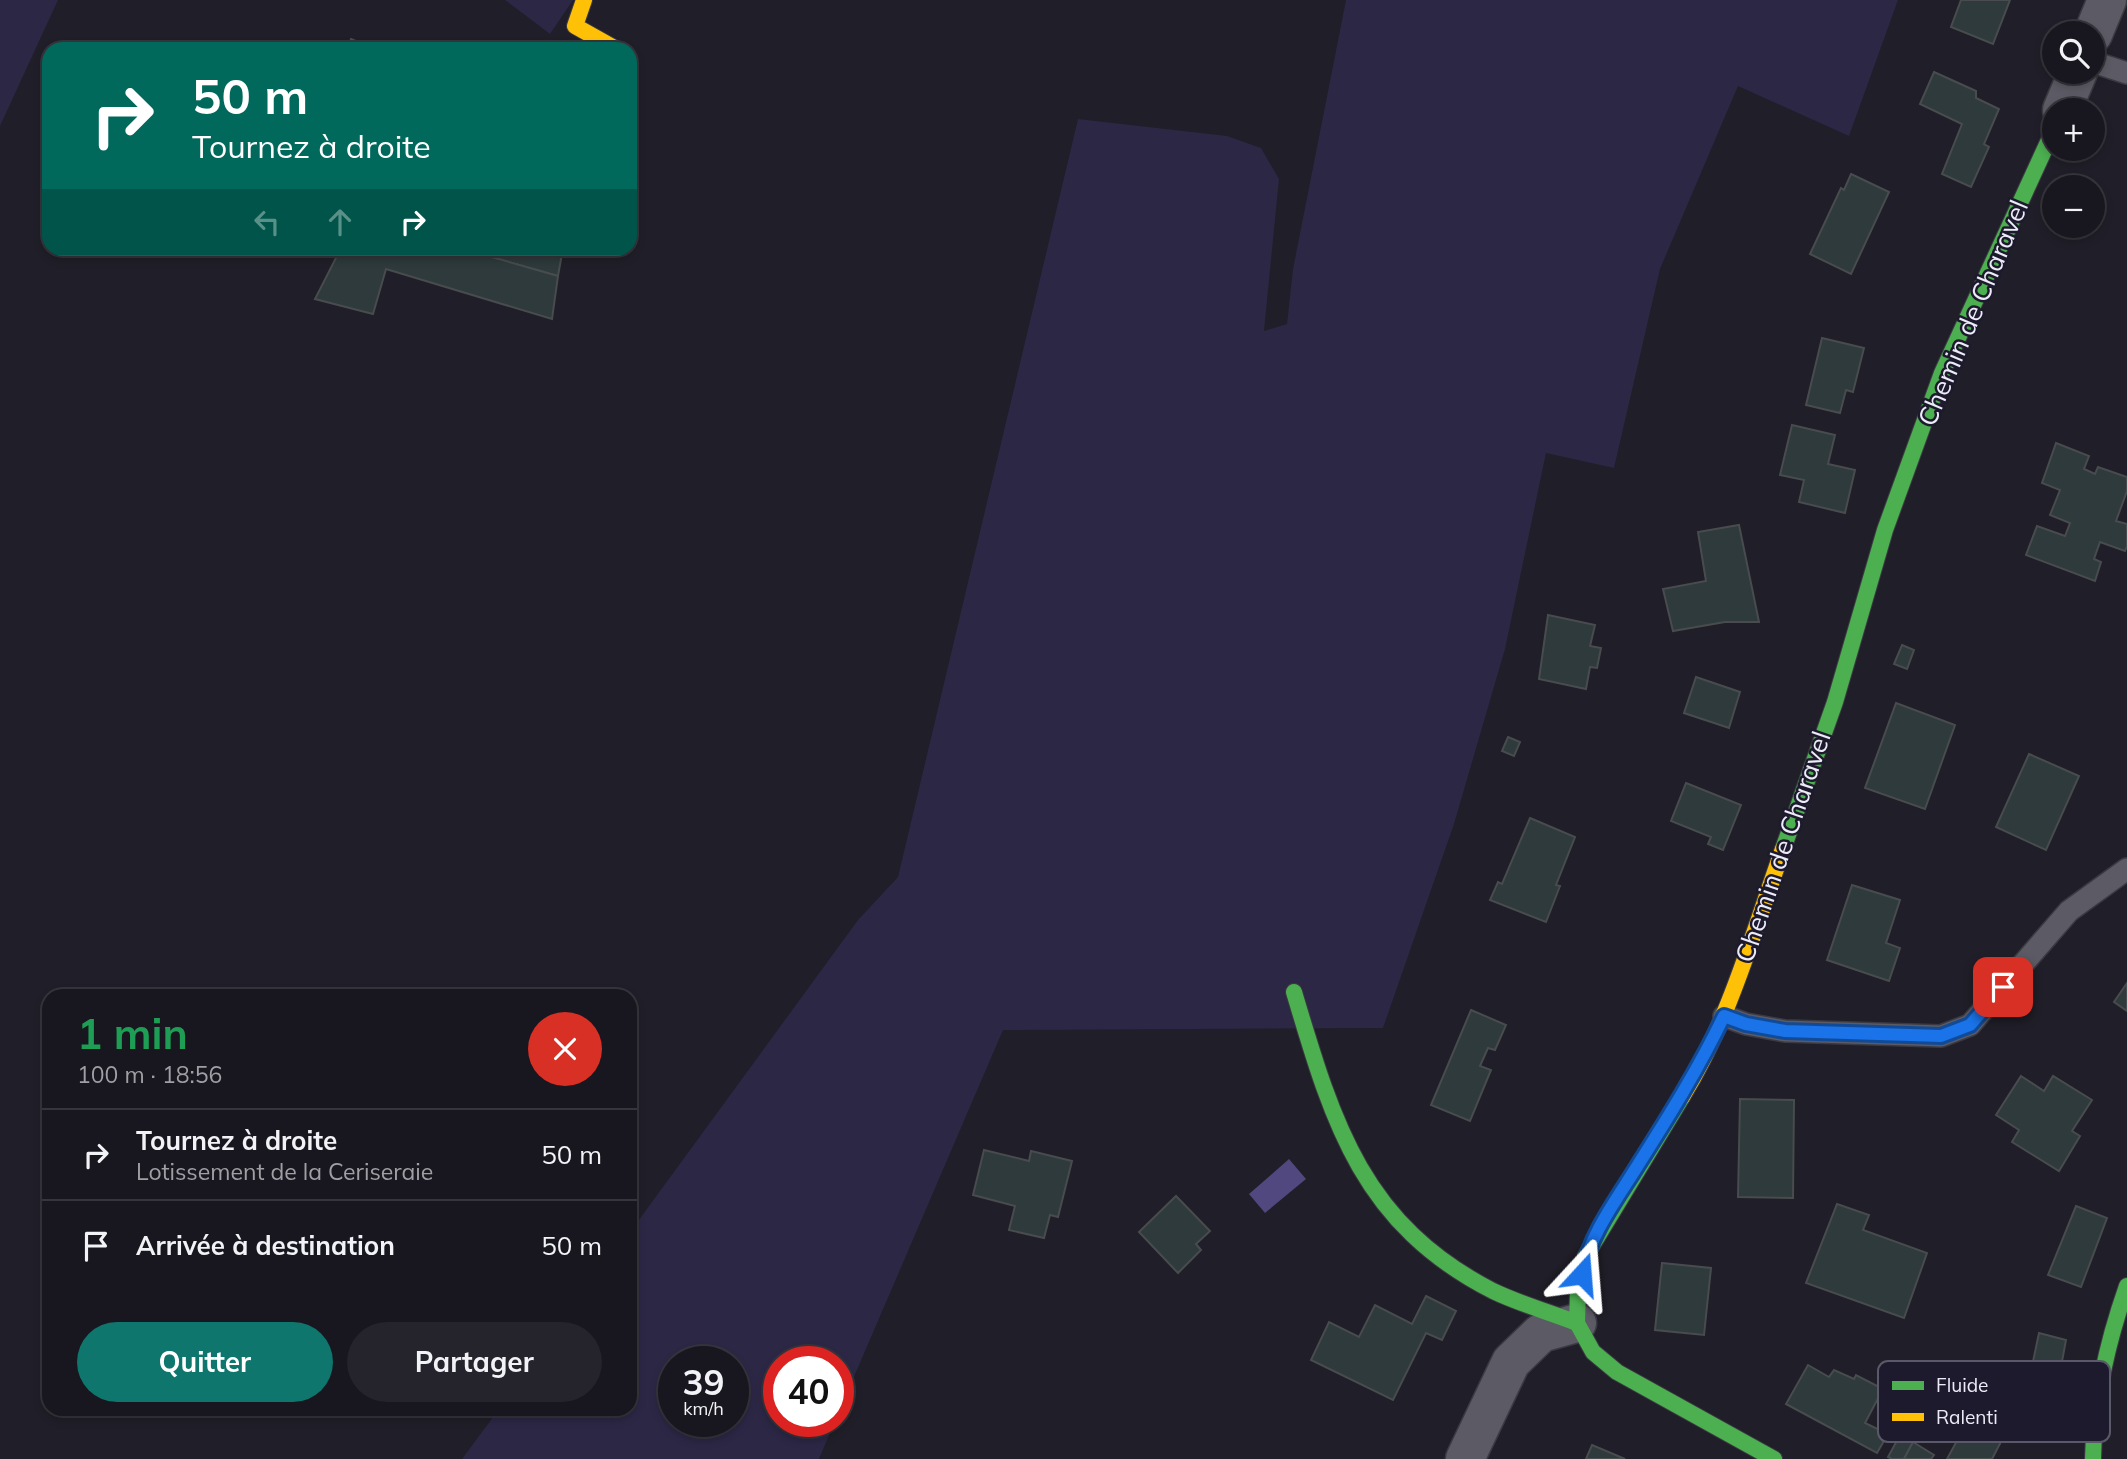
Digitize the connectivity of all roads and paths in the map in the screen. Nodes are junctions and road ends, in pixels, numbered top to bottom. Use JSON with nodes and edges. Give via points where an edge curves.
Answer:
{"nodes":[{"id":1,"x":584,"y":0,"type":"edge"},
{"id":2,"x":2107,"y":0,"type":"edge"},
{"id":3,"x":2098,"y":21,"type":"edge"},
{"id":4,"x":604,"y":42,"type":"edge"},
{"id":5,"x":2105,"y":66,"type":"edge"},
{"id":6,"x":2127,"y":73,"type":"edge"},
{"id":7,"x":2042,"y":155,"type":"edge"},
{"id":8,"x":2127,"y":869,"type":"edge"},
{"id":9,"x":1294,"y":992,"type":"dead end"},
{"id":10,"x":1724,"y":1016,"type":"junction"},
{"id":11,"x":2127,"y":1286,"type":"edge"},
{"id":12,"x":1577,"y":1323,"type":"junction"},
{"id":13,"x":2104,"y":1361,"type":"edge"},
{"id":14,"x":1465,"y":1459,"type":"edge"},
{"id":15,"x":1774,"y":1459,"type":"edge"}],
"edges":[{"from":1,"to":4,"type":"street","via":[[575,26]]},
{"from":2,"to":3,"type":"street"},
{"from":5,"to":6,"type":"lane"},
{"from":7,"to":10,"type":"street","name":"Chemin de Charavel","via":[[1942,373],[1885,530],[1835,702]]},
{"from":8,"to":10,"type":"lane","via":[[2069,911],[1970,1025],[1941,1036],[1785,1031]]},
{"from":9,"to":12,"type":"street","via":[[1353,1156],[1380,1201],[1419,1238],[1484,1286]]},
{"from":10,"to":12,"type":"street","name":"Chemin de Charavel","via":[[1700,1067],[1602,1223],[1586,1257]]},
{"from":11,"to":13,"type":"street"},
{"from":12,"to":14,"type":"street","via":[[1541,1333],[1511,1362]]},
{"from":12,"to":15,"type":"street","via":[[1593,1352],[1617,1372]]}]}
